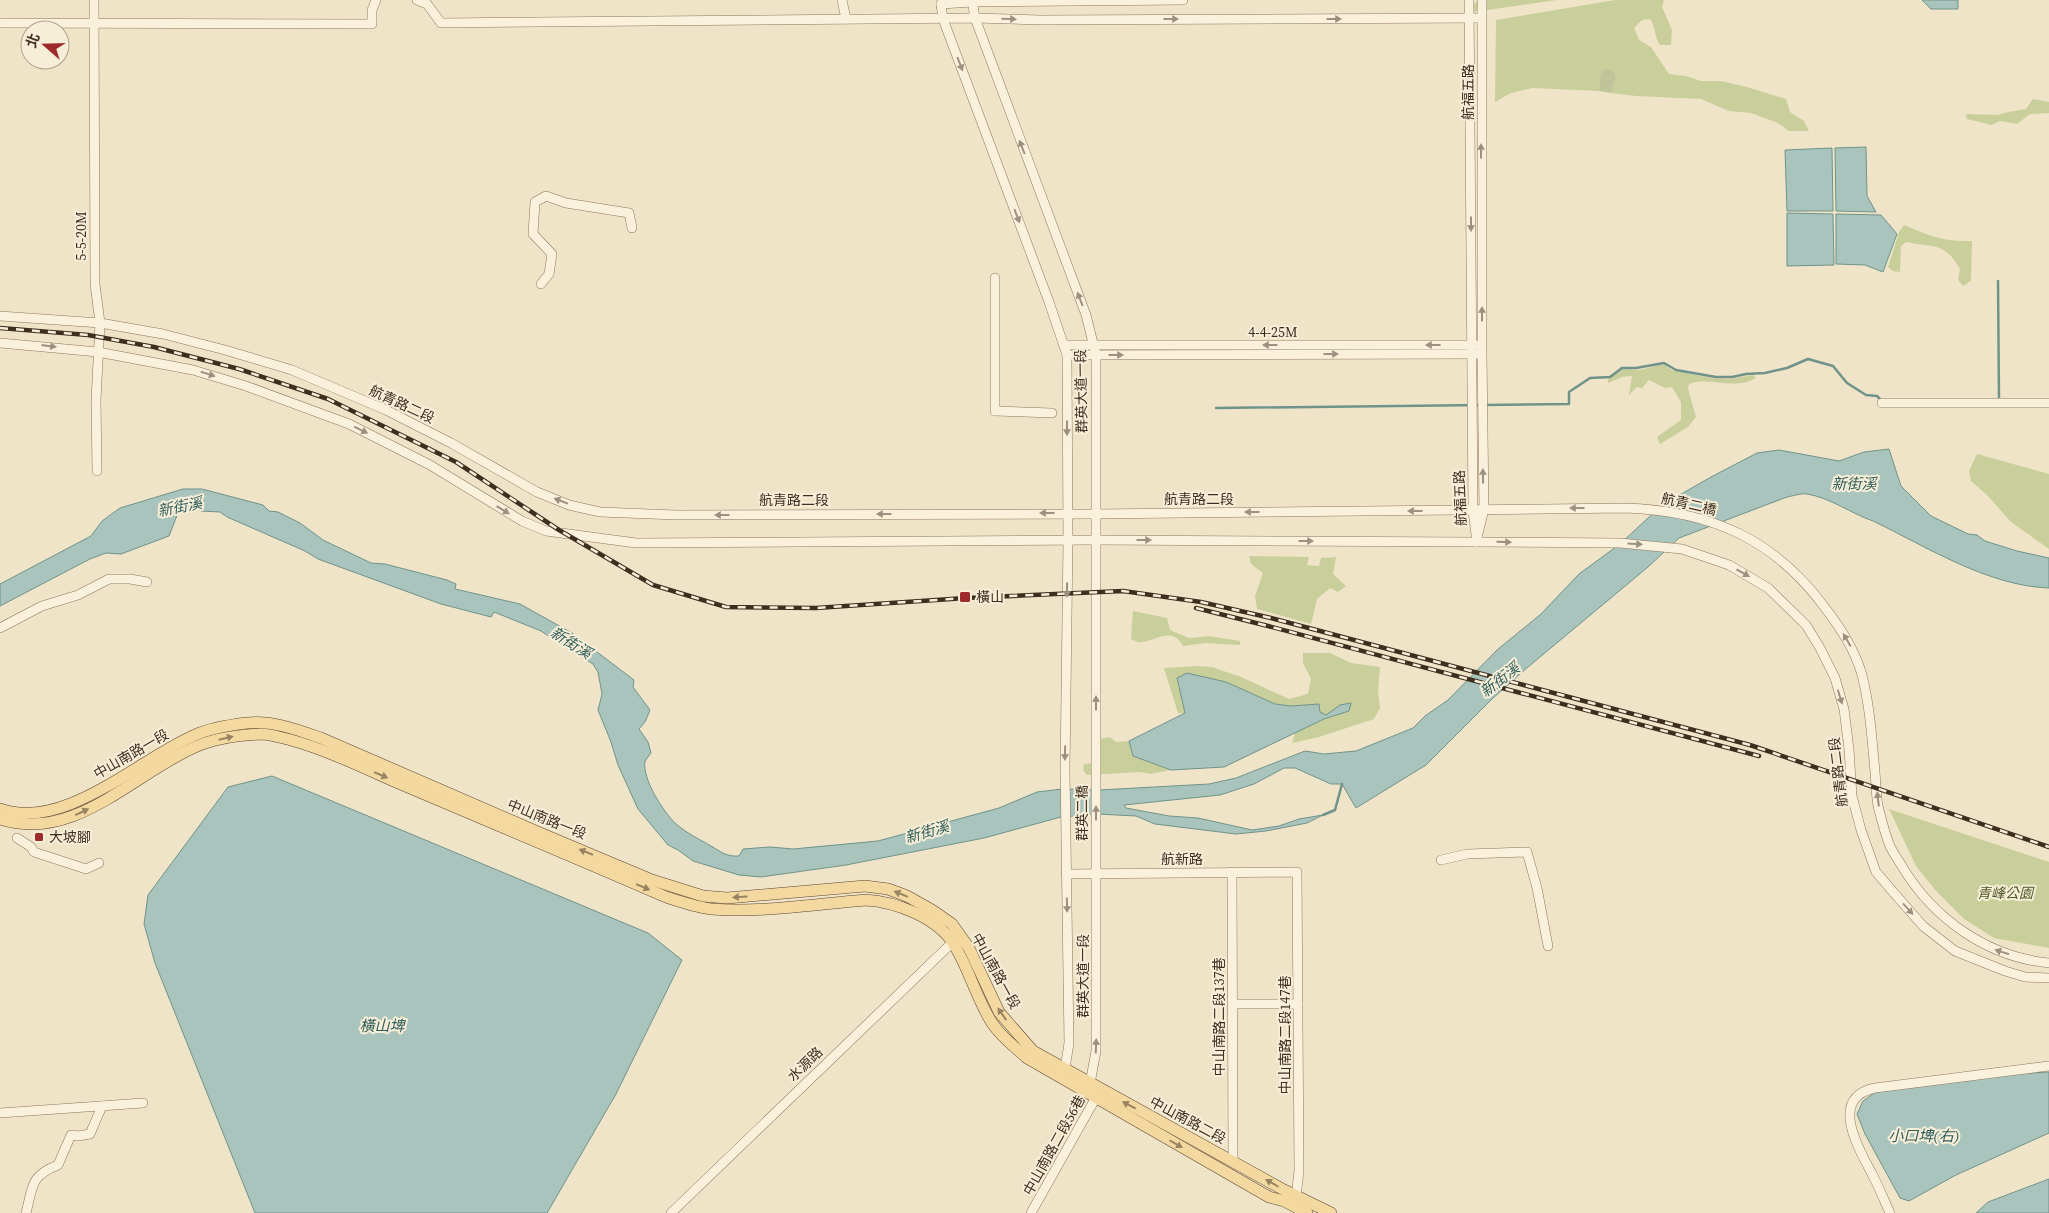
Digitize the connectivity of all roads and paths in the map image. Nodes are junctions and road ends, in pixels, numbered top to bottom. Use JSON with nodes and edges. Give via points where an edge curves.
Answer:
{"nodes":[{"id":1,"x":94,"y":0,"type":"edge"},
{"id":2,"x":376,"y":0,"type":"edge"},
{"id":3,"x":417,"y":0,"type":"edge"},
{"id":4,"x":842,"y":0,"type":"edge"},
{"id":5,"x":1183,"y":0,"type":"edge"},
{"id":6,"x":1470,"y":0,"type":"edge"},
{"id":7,"x":1482,"y":0,"type":"edge"},
{"id":8,"x":972,"y":1,"type":"edge"},
{"id":9,"x":427,"y":2,"type":"edge"},
{"id":10,"x":943,"y":2,"type":"edge"},
{"id":11,"x":975,"y":18,"type":"junction"},
{"id":12,"x":1470,"y":18,"type":"junction"},
{"id":13,"x":1481,"y":18,"type":"junction"},
{"id":14,"x":846,"y":19,"type":"junction"},
{"id":15,"x":942,"y":19,"type":"junction"},
{"id":16,"x":0,"y":23,"type":"edge"},
{"id":17,"x":94,"y":23,"type":"junction"},
{"id":18,"x":632,"y":228,"type":"dead end"},
{"id":19,"x":995,"y":278,"type":"dead end"},
{"id":20,"x":541,"y":284,"type":"dead end"},
{"id":21,"x":0,"y":316,"type":"edge"},
{"id":22,"x":100,"y":323,"type":"junction"},
{"id":23,"x":0,"y":343,"type":"edge"},
{"id":24,"x":1064,"y":345,"type":"junction"},
{"id":25,"x":1482,"y":349,"type":"junction"},
{"id":26,"x":1095,"y":350,"type":"junction"},
{"id":27,"x":1471,"y":350,"type":"junction"},
{"id":28,"x":98,"y":352,"type":"junction"},
{"id":29,"x":1067,"y":355,"type":"junction"},
{"id":30,"x":1882,"y":403,"type":"dead end"},
{"id":31,"x":2049,"y":403,"type":"edge"},
{"id":32,"x":1052,"y":412,"type":"dead end"},
{"id":33,"x":97,"y":471,"type":"dead end"},
{"id":34,"x":1626,"y":508,"type":"joint"},
{"id":35,"x":1484,"y":509,"type":"junction"},
{"id":36,"x":1473,"y":511,"type":"junction"},
{"id":37,"x":1068,"y":513,"type":"junction"},
{"id":38,"x":1095,"y":514,"type":"junction"},
{"id":39,"x":1095,"y":540,"type":"junction"},
{"id":40,"x":1068,"y":541,"type":"junction"},
{"id":41,"x":1476,"y":542,"type":"junction"},
{"id":42,"x":147,"y":582,"type":"dead end"},
{"id":43,"x":0,"y":628,"type":"edge"},
{"id":44,"x":1065,"y":770,"type":"joint"},
{"id":45,"x":1096,"y":770,"type":"joint"},
{"id":46,"x":0,"y":809,"type":"edge"},
{"id":47,"x":0,"y":819,"type":"edge"},
{"id":48,"x":18,"y":838,"type":"dead end"},
{"id":49,"x":1066,"y":856,"type":"joint"},
{"id":50,"x":1096,"y":857,"type":"joint"},
{"id":51,"x":1441,"y":860,"type":"dead end"},
{"id":52,"x":99,"y":863,"type":"dead end"},
{"id":53,"x":1232,"y":872,"type":"junction"},
{"id":54,"x":1298,"y":872,"type":"joint"},
{"id":55,"x":1096,"y":873,"type":"junction"},
{"id":56,"x":1066,"y":874,"type":"junction"},
{"id":57,"x":956,"y":939,"type":"junction"},
{"id":58,"x":1548,"y":946,"type":"dead end"},
{"id":59,"x":2049,"y":963,"type":"edge"},
{"id":60,"x":2049,"y":978,"type":"edge"},
{"id":61,"x":1233,"y":1004,"type":"junction"},
{"id":62,"x":1298,"y":1004,"type":"junction"},
{"id":63,"x":1030,"y":1055,"type":"joint"},
{"id":64,"x":2049,"y":1066,"type":"edge"},
{"id":65,"x":1064,"y":1074,"type":"junction"},
{"id":66,"x":1094,"y":1091,"type":"junction"},
{"id":67,"x":143,"y":1103,"type":"dead end"},
{"id":68,"x":102,"y":1106,"type":"junction"},
{"id":69,"x":0,"y":1113,"type":"edge"},
{"id":70,"x":1233,"y":1161,"type":"junction"},
{"id":71,"x":1296,"y":1197,"type":"junction"},
{"id":72,"x":26,"y":1213,"type":"edge"},
{"id":73,"x":671,"y":1213,"type":"edge"},
{"id":74,"x":1031,"y":1213,"type":"edge"},
{"id":75,"x":1307,"y":1213,"type":"edge"},
{"id":76,"x":1331,"y":1213,"type":"edge"},
{"id":77,"x":1890,"y":1213,"type":"edge"}],
"edges":[{"from":1,"to":17,"type":"street","name":"5-5-20M"},
{"from":2,"to":17,"type":"street","via":[[372,24]]},
{"from":3,"to":9,"type":"street"},
{"from":4,"to":14,"type":"street"},
{"from":5,"to":8,"type":"street"},
{"from":6,"to":12,"type":"street","name":"航福五路"},
{"from":7,"to":13,"type":"street","name":"航福五路"},
{"from":8,"to":10,"type":"street"},
{"from":8,"to":11,"type":"street","name":"群英大道一段"},
{"from":9,"to":14,"type":"street","via":[[441,23]]},
{"from":10,"to":15,"type":"street","name":"群英大道一段"},
{"from":11,"to":12,"type":"street","one_way":true},
{"from":11,"to":15,"type":"street"},
{"from":26,"to":11,"type":"street","name":"群英大道一段","one_way":true,"via":[[1086,315]]},
{"from":12,"to":13,"type":"street"},
{"from":12,"to":27,"type":"street","name":"航福五路","one_way":true},
{"from":25,"to":13,"type":"street","name":"航福五路","one_way":true},
{"from":14,"to":15,"type":"street"},
{"from":15,"to":24,"type":"street","name":"群英大道一段","one_way":true},
{"from":16,"to":17,"type":"street"},
{"from":17,"to":22,"type":"street","name":"5-5-20M","via":[[95,284]]},
{"from":18,"to":20,"type":"street","via":[[629,213],[566,203],[546,196],[535,202],[533,234],[552,254],[549,274]]},
{"from":19,"to":32,"type":"street","via":[[995,411]]},
{"from":21,"to":22,"type":"street","name":"航青路二段"},
{"from":22,"to":28,"type":"street","name":"5-5-20M"},
{"from":37,"to":22,"type":"street","name":"航青路二段","one_way":true,"via":[[666,515],[600,512],[569,505],[537,492],[451,442],[292,370],[163,334]]},
{"from":23,"to":28,"type":"street","one_way":true},
{"from":24,"to":26,"type":"street","name":"4-4-25M"},
{"from":24,"to":29,"type":"street","name":"群英大道一段"},
{"from":25,"to":27,"type":"street","name":"4-4-25M"},
{"from":35,"to":25,"type":"street","name":"航福五路","one_way":true},
{"from":26,"to":27,"type":"street","name":"4-4-25M"},
{"from":26,"to":29,"type":"street","name":"4-4-25M"},
{"from":26,"to":38,"type":"street","name":"群英大道一段"},
{"from":27,"to":36,"type":"street","name":"航福五路"},
{"from":28,"to":33,"type":"street","name":"5-5-20M"},
{"from":28,"to":40,"type":"street","one_way":true,"via":[[194,370],[349,424],[430,465],[522,521],[546,531],[636,543]]},
{"from":29,"to":37,"type":"street","name":"群英大道一段","one_way":true},
{"from":30,"to":31,"type":"street"},
{"from":34,"to":35,"type":"street","name":"航青路二段","one_way":true},
{"from":59,"to":34,"type":"street","name":"航青二橋","one_way":true,"via":[[1998,952],[1964,934],[1933,907],[1910,878],[1890,846],[1878,805],[1868,708],[1854,652],[1838,625],[1799,575],[1770,552],[1713,522],[1677,513]]},
{"from":35,"to":36,"type":"street","name":"航青路二段"},
{"from":35,"to":41,"type":"street","name":"航福五路"},
{"from":36,"to":38,"type":"street","name":"航青路二段","one_way":true},
{"from":36,"to":41,"type":"street","name":"航福五路"},
{"from":37,"to":38,"type":"street","name":"航青路二段"},
{"from":37,"to":40,"type":"street","name":"群英大道一段"},
{"from":38,"to":39,"type":"street","name":"群英大道一段"},
{"from":39,"to":40,"type":"street"},
{"from":39,"to":41,"type":"street","one_way":true},
{"from":45,"to":39,"type":"street","name":"群英大道一段","one_way":true},
{"from":40,"to":44,"type":"street","name":"群英大道一段","one_way":true},
{"from":41,"to":60,"type":"street","name":"航青路二段","one_way":true,"via":[[1648,544],[1682,549],[1729,565],[1768,588],[1806,625],[1835,678],[1844,709],[1852,796],[1876,872],[1923,926],[1955,951],[2004,971],[2025,977]]},
{"from":42,"to":43,"type":"street","via":[[109,579],[42,606]]},
{"from":44,"to":49,"type":"street","name":"群英二橋"},
{"from":50,"to":45,"type":"street","name":"群英二橋","one_way":true},
{"from":57,"to":46,"type":"main road","name":"中山南路一段","one_way":true,"via":[[952,924],[907,896],[888,889],[865,886],[727,898],[703,896],[652,880],[321,738],[272,724],[248,722],[196,735],[103,788],[59,808],[25,814]]},
{"from":47,"to":57,"type":"main road","name":"中山南路一段","one_way":true,"via":[[29,824],[67,818],[110,797],[195,746],[237,736],[264,734],[327,752],[686,903],[733,910],[883,901],[915,912]]},
{"from":48,"to":52,"type":"street","via":[[34,852],[86,869]]},
{"from":49,"to":56,"type":"street","name":"群英大道一段"},
{"from":50,"to":55,"type":"street","name":"群英大道一段"},
{"from":51,"to":58,"type":"street","via":[[1467,854],[1527,852]]},
{"from":53,"to":54,"type":"street","name":"航新路"},
{"from":53,"to":55,"type":"street","name":"航新路"},
{"from":53,"to":61,"type":"street","name":"中山南路二段137巷"},
{"from":54,"to":62,"type":"street","name":"中山南路二段147巷"},
{"from":55,"to":56,"type":"street","name":"航新路"},
{"from":66,"to":55,"type":"street","name":"群英大道一段","one_way":true},
{"from":56,"to":65,"type":"street","name":"群英大道一段","one_way":true,"via":[[1069,1043]]},
{"from":57,"to":63,"type":"main road","name":"中山南路一段","via":[[969,948],[1000,1012]]},
{"from":57,"to":73,"type":"street","name":"水源路"},
{"from":61,"to":62,"type":"street"},
{"from":61,"to":70,"type":"street","name":"中山南路二段137巷"},
{"from":62,"to":71,"type":"street","name":"中山南路二段147巷","via":[[1299,1171]]},
{"from":63,"to":65,"type":"main road","name":"中山南路二段"},
{"from":64,"to":77,"type":"street","via":[[1875,1088],[1855,1099],[1850,1111],[1852,1132]]},
{"from":65,"to":66,"type":"main road","name":"中山南路二段"},
{"from":70,"to":66,"type":"main road","name":"中山南路二段","one_way":true},
{"from":66,"to":74,"type":"street","name":"中山南路二段56巷"},
{"from":66,"to":75,"type":"main road","name":"中山南路二段","one_way":true,"via":[[1269,1197]]},
{"from":67,"to":68,"type":"street"},
{"from":68,"to":69,"type":"street"},
{"from":68,"to":72,"type":"street","via":[[90,1134],[71,1135],[58,1165],[35,1179]]},
{"from":71,"to":70,"type":"main road","name":"中山南路二段","one_way":true},
{"from":71,"to":76,"type":"main road","name":"中山南路二段"}]}
